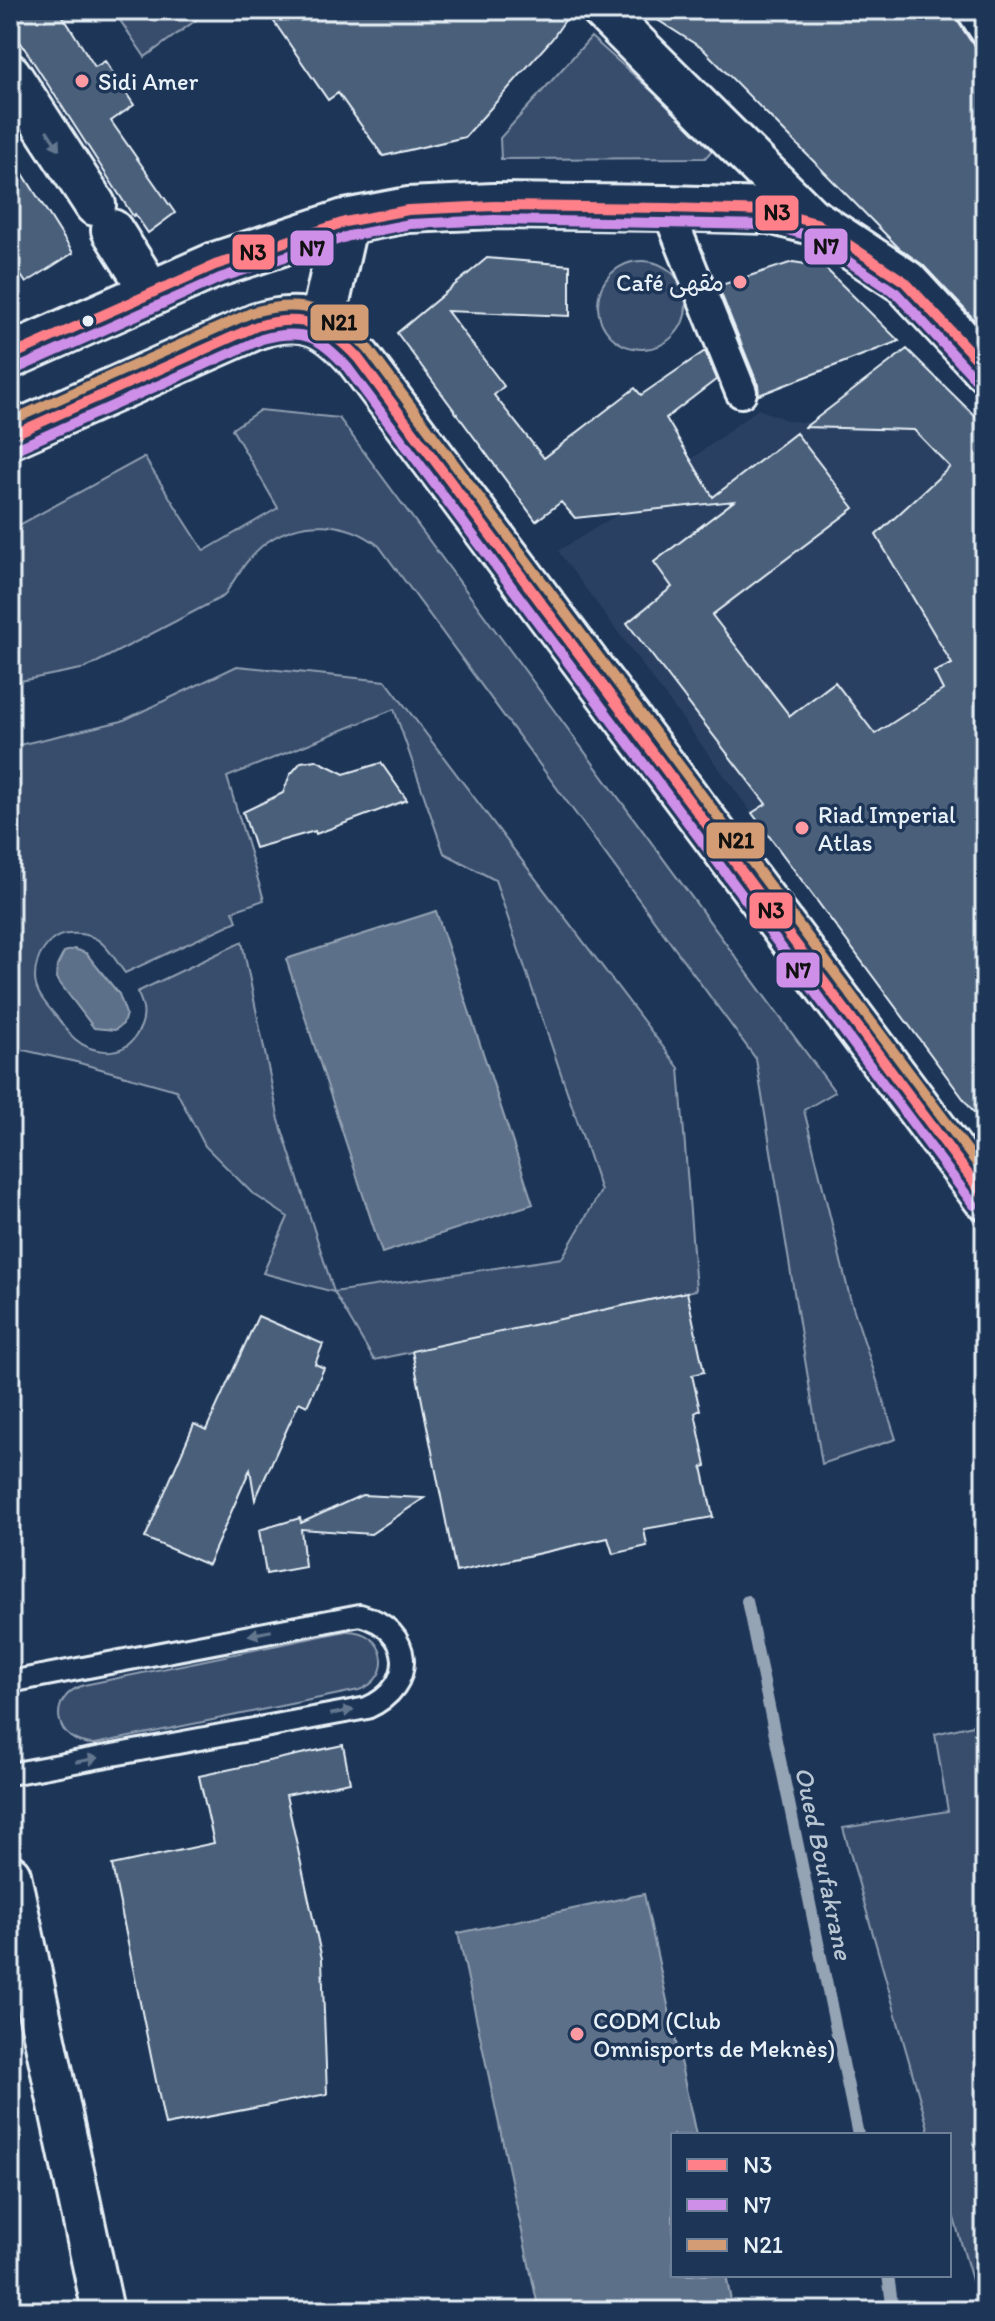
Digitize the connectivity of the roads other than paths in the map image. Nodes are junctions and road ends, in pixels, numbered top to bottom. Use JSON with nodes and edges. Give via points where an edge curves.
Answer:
{"nodes":[{"id":1,"x":602,"y":10,"type":"edge"},
{"id":2,"x":972,"y":10,"type":"edge"},
{"id":3,"x":985,"y":30,"type":"edge"},
{"id":4,"x":10,"y":74,"type":"edge"},
{"id":5,"x":667,"y":208,"type":"junction"},
{"id":6,"x":345,"y":222,"type":"junction"},
{"id":7,"x":816,"y":223,"type":"junction"},
{"id":8,"x":152,"y":293,"type":"junction"},
{"id":9,"x":322,"y":324,"type":"junction"},
{"id":10,"x":14,"y":348,"type":"edge"},
{"id":11,"x":985,"y":368,"type":"edge"},
{"id":12,"x":741,"y":392,"type":"dead end"},
{"id":13,"x":10,"y":436,"type":"edge"},
{"id":14,"x":985,"y":1197,"type":"edge"},
{"id":15,"x":10,"y":1682,"type":"edge"},
{"id":16,"x":10,"y":1774,"type":"edge"},
{"id":17,"x":10,"y":1875,"type":"edge"},
{"id":18,"x":103,"y":2311,"type":"edge"}],
"edges":[{"from":1,"to":7,"type":"street"},
{"from":2,"to":3,"type":"street"},
{"from":4,"to":8,"type":"street","one_way":true},
{"from":5,"to":6,"type":"main road","via":[[480,206],[408,210]]},
{"from":5,"to":7,"type":"main road","via":[[770,211]]},
{"from":5,"to":12,"type":"street"},
{"from":6,"to":8,"type":"main road","via":[[215,265]]},
{"from":6,"to":9,"type":"main road"},
{"from":7,"to":11,"type":"main road","via":[[905,282]]},
{"from":8,"to":10,"type":"main road"},
{"from":9,"to":13,"type":"main road","via":[[292,319],[257,326]]},
{"from":9,"to":14,"type":"main road","via":[[358,358]]},
{"from":16,"to":15,"type":"lane","one_way":true,"via":[[367,1708],[391,1693],[403,1667],[398,1639],[388,1627],[360,1615]]},
{"from":17,"to":18,"type":"street"}]}
